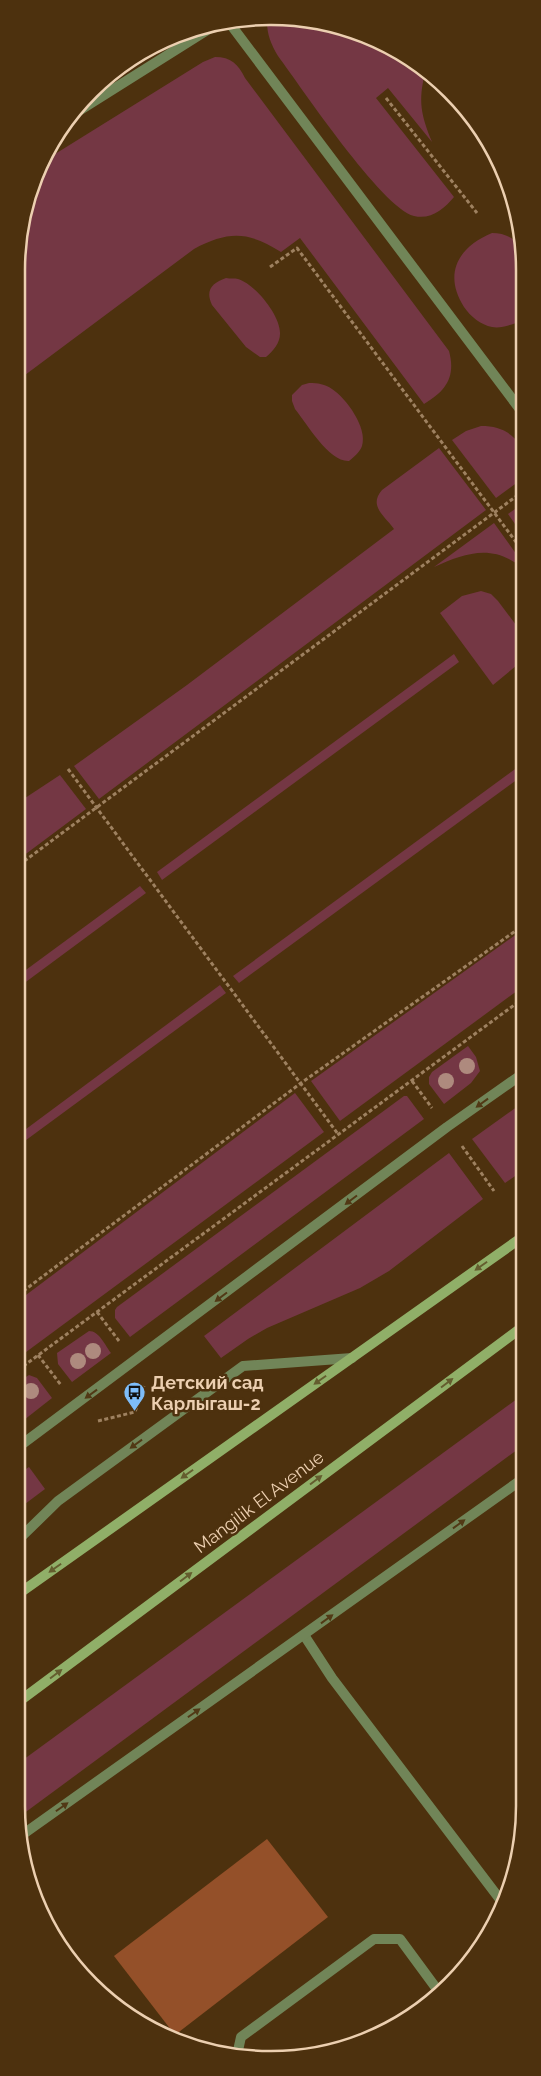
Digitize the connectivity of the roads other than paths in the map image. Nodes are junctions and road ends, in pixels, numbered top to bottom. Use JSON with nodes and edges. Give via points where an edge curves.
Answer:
{"nodes":[{"id":1,"x":233,"y":28,"type":"edge"},
{"id":2,"x":197,"y":36,"type":"edge"},
{"id":3,"x":93,"y":101,"type":"edge"},
{"id":4,"x":516,"y":404,"type":"edge"},
{"id":5,"x":516,"y":1078,"type":"edge"},
{"id":6,"x":516,"y":1242,"type":"edge"},
{"id":7,"x":516,"y":1332,"type":"edge"},
{"id":8,"x":352,"y":1358,"type":"junction"},
{"id":9,"x":25,"y":1442,"type":"edge"},
{"id":10,"x":516,"y":1483,"type":"edge"},
{"id":11,"x":25,"y":1533,"type":"edge"},
{"id":12,"x":25,"y":1588,"type":"edge"},
{"id":13,"x":304,"y":1635,"type":"junction"},
{"id":14,"x":25,"y":1697,"type":"edge"},
{"id":15,"x":27,"y":1833,"type":"edge"},
{"id":16,"x":498,"y":1897,"type":"edge"},
{"id":17,"x":435,"y":1987,"type":"edge"},
{"id":18,"x":238,"y":2049,"type":"edge"}],
"edges":[{"from":1,"to":4,"type":"street"},
{"from":2,"to":3,"type":"street"},
{"from":5,"to":9,"type":"street","one_way":true},
{"from":6,"to":8,"type":"main road","one_way":true},
{"from":14,"to":7,"type":"main road","name":"Mangilik El Avenue","one_way":true},
{"from":8,"to":11,"type":"street","one_way":true,"via":[[243,1366],[58,1501]]},
{"from":8,"to":12,"type":"main road","one_way":true},
{"from":13,"to":10,"type":"street","one_way":true},
{"from":15,"to":13,"type":"street","one_way":true},
{"from":13,"to":16,"type":"street","via":[[332,1678]]},
{"from":17,"to":18,"type":"street","via":[[400,1939],[374,1939],[241,2037]]}]}
